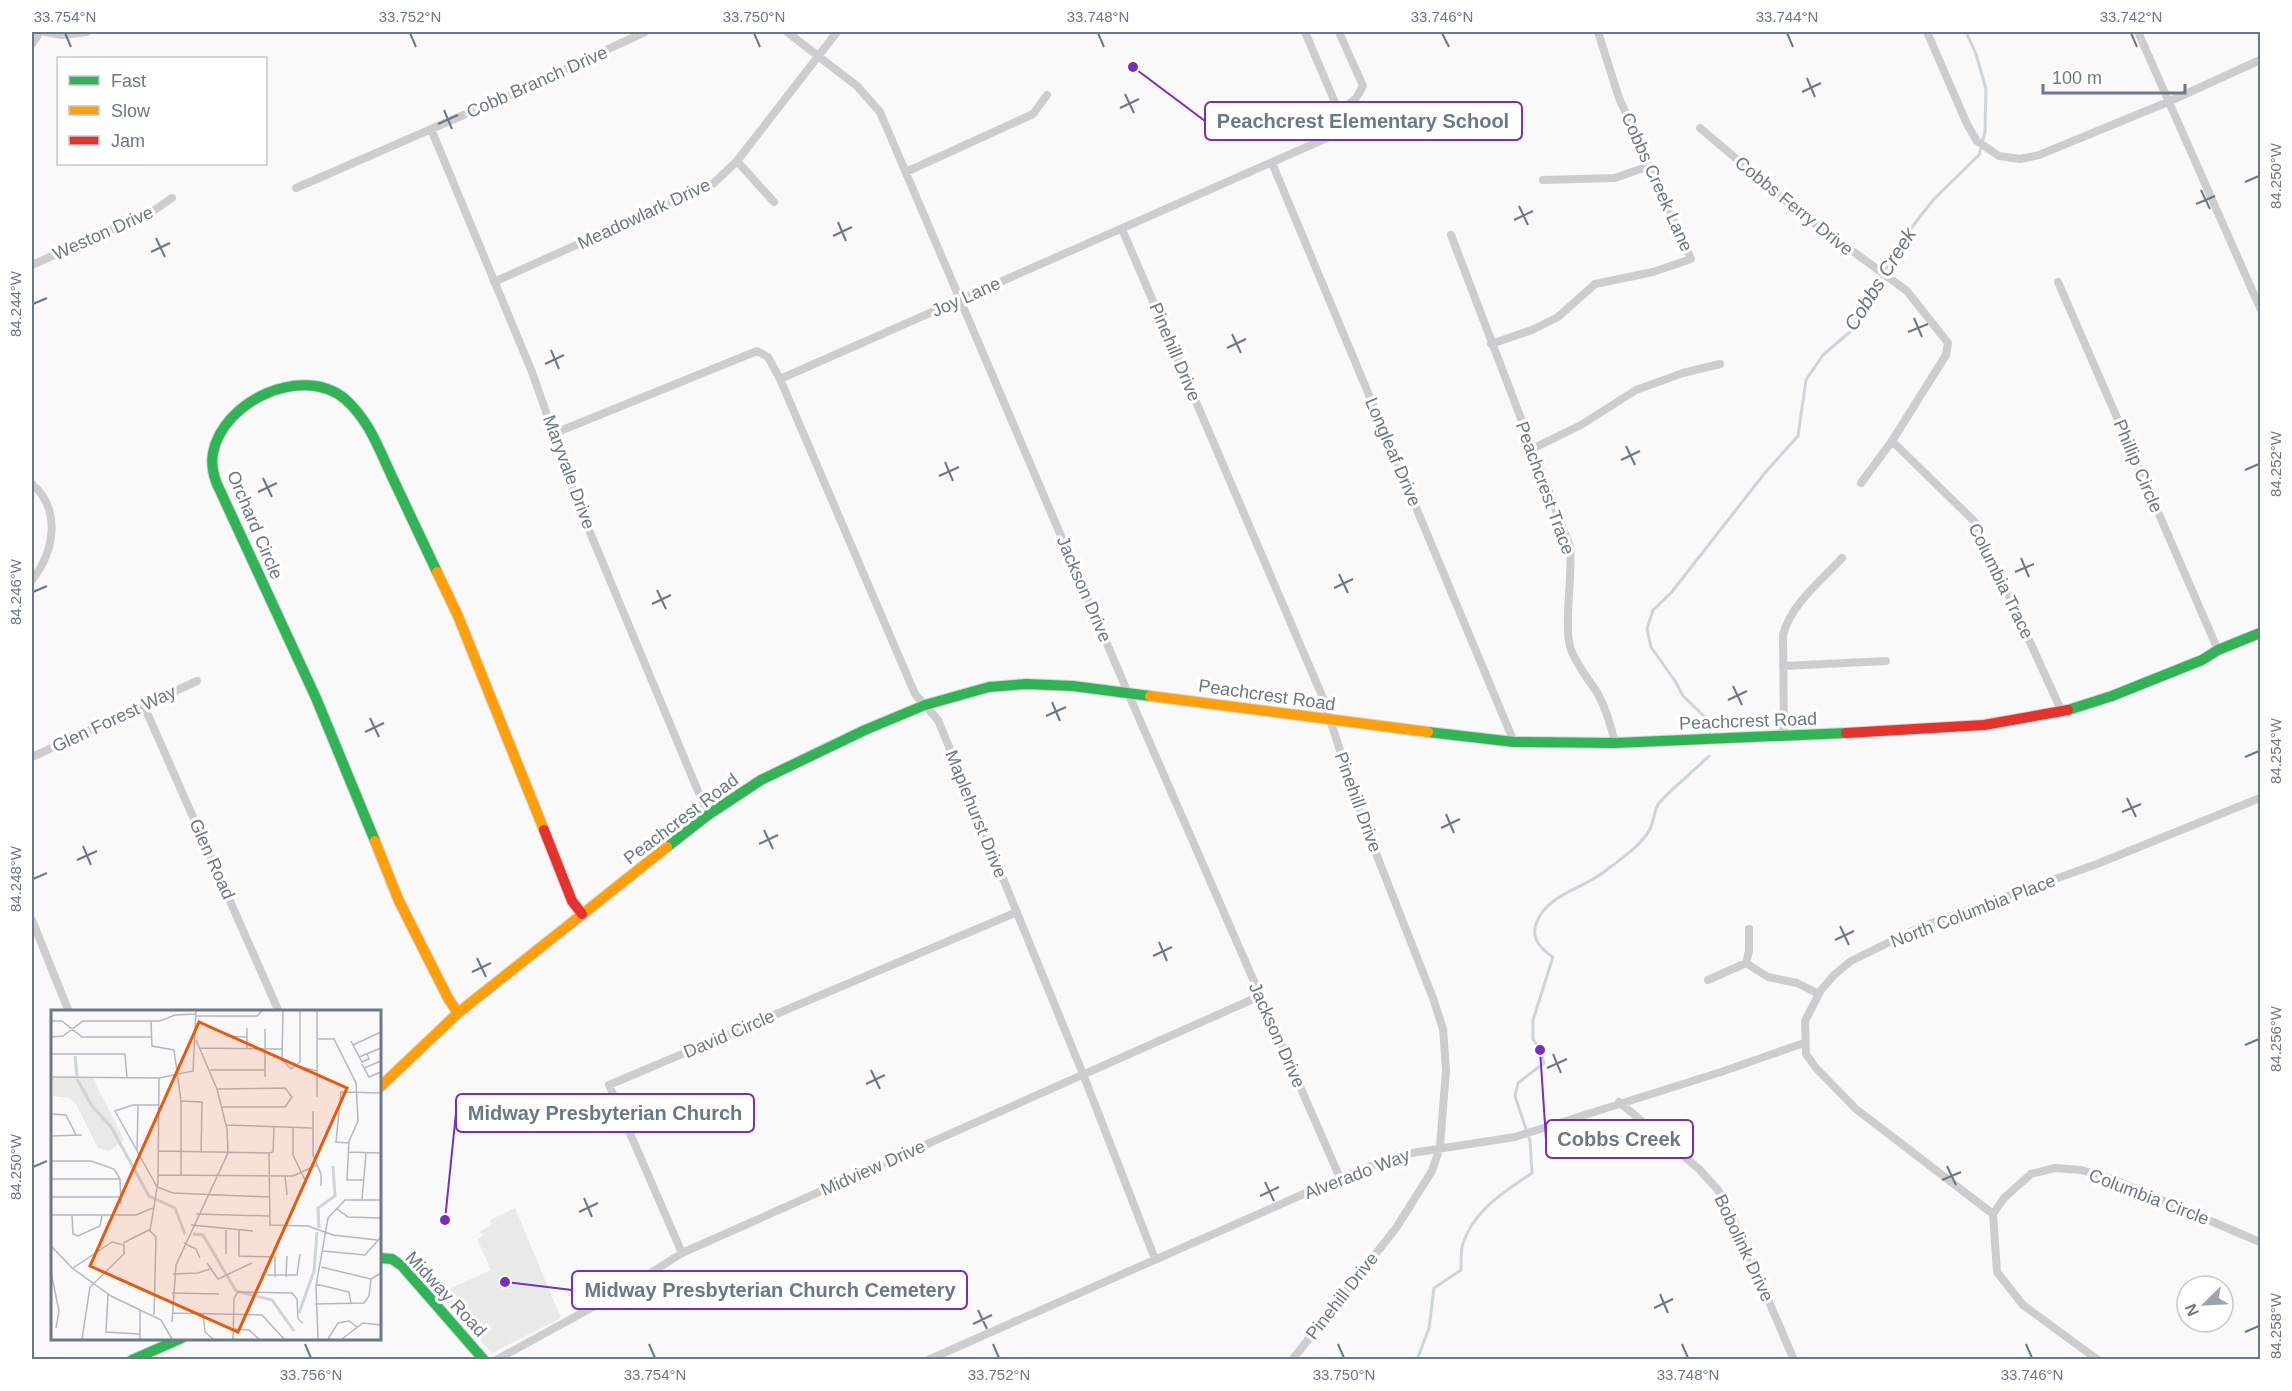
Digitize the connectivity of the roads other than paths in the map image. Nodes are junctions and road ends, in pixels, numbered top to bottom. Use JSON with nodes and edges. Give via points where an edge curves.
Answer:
{"nodes":[{"id":1,"x":42,"y":32,"type":"edge"},
{"id":2,"x":87,"y":32,"type":"edge"},
{"id":3,"x":645,"y":32,"type":"edge"},
{"id":4,"x":787,"y":32,"type":"edge"},
{"id":5,"x":837,"y":32,"type":"edge"},
{"id":6,"x":1317,"y":32,"type":"edge"},
{"id":7,"x":1339,"y":32,"type":"edge"},
{"id":8,"x":1598,"y":32,"type":"edge"},
{"id":9,"x":1927,"y":32,"type":"edge"},
{"id":10,"x":2138,"y":32,"type":"edge"},
{"id":11,"x":1306,"y":33,"type":"edge"},
{"id":12,"x":32,"y":44,"type":"edge"},
{"id":13,"x":819,"y":56,"type":"junction"},
{"id":14,"x":2260,"y":60,"type":"edge"},
{"id":15,"x":1047,"y":95,"type":"dead end"},
{"id":16,"x":2168,"y":102,"type":"junction"},
{"id":17,"x":1339,"y":112,"type":"junction"},
{"id":18,"x":1700,"y":128,"type":"dead end"},
{"id":19,"x":431,"y":129,"type":"junction"},
{"id":20,"x":737,"y":161,"type":"junction"},
{"id":21,"x":1272,"y":162,"type":"junction"},
{"id":22,"x":1649,"y":166,"type":"junction"},
{"id":23,"x":906,"y":172,"type":"junction"},
{"id":24,"x":1543,"y":180,"type":"dead end"},
{"id":25,"x":296,"y":188,"type":"dead end"},
{"id":26,"x":172,"y":198,"type":"dead end"},
{"id":27,"x":774,"y":202,"type":"dead end"},
{"id":28,"x":1122,"y":229,"type":"junction"},
{"id":29,"x":1451,"y":235,"type":"dead end"},
{"id":30,"x":32,"y":265,"type":"edge"},
{"id":31,"x":494,"y":282,"type":"junction"},
{"id":32,"x":2058,"y":282,"type":"dead end"},
{"id":33,"x":960,"y":299,"type":"junction"},
{"id":34,"x":2260,"y":308,"type":"edge"},
{"id":35,"x":1491,"y":344,"type":"junction"},
{"id":36,"x":1719,"y":364,"type":"dead end"},
{"id":37,"x":780,"y":380,"type":"junction"},
{"id":38,"x":555,"y":433,"type":"junction"},
{"id":39,"x":1893,"y":441,"type":"junction"},
{"id":40,"x":1532,"y":449,"type":"junction"},
{"id":41,"x":1861,"y":483,"type":"dead end"},
{"id":42,"x":32,"y":484,"type":"edge"},
{"id":43,"x":1842,"y":558,"type":"dead end"},
{"id":44,"x":32,"y":580,"type":"edge"},
{"id":45,"x":2260,"y":633,"type":"edge"},
{"id":46,"x":2218,"y":650,"type":"junction"},
{"id":47,"x":1886,"y":661,"type":"dead end"},
{"id":48,"x":1783,"y":666,"type":"junction"},
{"id":49,"x":197,"y":681,"type":"dead end"},
{"id":50,"x":1128,"y":693,"type":"junction"},
{"id":51,"x":925,"y":705,"type":"junction"},
{"id":52,"x":144,"y":706,"type":"junction"},
{"id":53,"x":2062,"y":712,"type":"junction"},
{"id":54,"x":1329,"y":720,"type":"junction"},
{"id":55,"x":1784,"y":737,"type":"junction"},
{"id":56,"x":1514,"y":742,"type":"junction"},
{"id":57,"x":1615,"y":742,"type":"junction"},
{"id":58,"x":32,"y":757,"type":"edge"},
{"id":59,"x":2260,"y":798,"type":"edge"},
{"id":60,"x":708,"y":815,"type":"junction"},
{"id":61,"x":1017,"y":912,"type":"junction"},
{"id":62,"x":582,"y":914,"type":"junction"},
{"id":63,"x":32,"y":924,"type":"edge"},
{"id":64,"x":1749,"y":929,"type":"dead end"},
{"id":65,"x":1746,"y":963,"type":"junction"},
{"id":66,"x":1708,"y":980,"type":"dead end"},
{"id":67,"x":1819,"y":994,"type":"junction"},
{"id":68,"x":1260,"y":996,"type":"junction"},
{"id":69,"x":69,"y":1010,"type":"edge"},
{"id":70,"x":279,"y":1010,"type":"edge"},
{"id":71,"x":458,"y":1013,"type":"junction"},
{"id":72,"x":1804,"y":1043,"type":"junction"},
{"id":73,"x":1083,"y":1074,"type":"junction"},
{"id":74,"x":381,"y":1086,"type":"edge"},
{"id":75,"x":1620,"y":1102,"type":"junction"},
{"id":76,"x":1440,"y":1147,"type":"junction"},
{"id":77,"x":1340,"y":1178,"type":"junction"},
{"id":78,"x":1993,"y":1214,"type":"junction"},
{"id":79,"x":2260,"y":1242,"type":"edge"},
{"id":80,"x":682,"y":1253,"type":"junction"},
{"id":81,"x":381,"y":1258,"type":"edge"},
{"id":82,"x":1155,"y":1259,"type":"junction"},
{"id":83,"x":158,"y":1340,"type":"edge"},
{"id":84,"x":177,"y":1340,"type":"edge"},
{"id":85,"x":146,"y":1353,"type":"junction"},
{"id":86,"x":132,"y":1359,"type":"edge"},
{"id":87,"x":484,"y":1359,"type":"edge"},
{"id":88,"x":496,"y":1359,"type":"edge"},
{"id":89,"x":928,"y":1359,"type":"edge"},
{"id":90,"x":1292,"y":1359,"type":"edge"},
{"id":91,"x":1794,"y":1359,"type":"edge"},
{"id":92,"x":2098,"y":1359,"type":"edge"}],
"edges":[{"from":1,"to":2,"type":"street"},
{"from":1,"to":12,"type":"street"},
{"from":3,"to":19,"type":"street","name":"Cobb Branch Drive"},
{"from":4,"to":13,"type":"street","name":"Jackson Drive"},
{"from":5,"to":13,"type":"street","name":"Meadowlark Drive"},
{"from":6,"to":11,"type":"street"},
{"from":7,"to":17,"type":"street","via":[[1363,86],[1356,99]]},
{"from":8,"to":22,"type":"street","name":"Cobbs Creek Lane","via":[[1619,99]]},
{"from":9,"to":16,"type":"street","via":[[1967,124],[1977,141],[1999,156],[2020,159],[2039,155]]},
{"from":10,"to":16,"type":"street"},
{"from":11,"to":17,"type":"street"},
{"from":13,"to":20,"type":"street","name":"Meadowlark Drive"},
{"from":13,"to":23,"type":"street","name":"Jackson Drive","via":[[857,86],[880,112]]},
{"from":14,"to":16,"type":"street"},
{"from":15,"to":23,"type":"street","via":[[1033,114]]},
{"from":16,"to":34,"type":"street"},
{"from":17,"to":21,"type":"street","name":"Joy Lane","via":[[1340,127],[1329,137]]},
{"from":18,"to":39,"type":"street","name":"Cobbs Ferry Drive","via":[[1799,212],[1907,291],[1948,343],[1946,355]]},
{"from":19,"to":25,"type":"street","name":"Cobb Branch Drive"},
{"from":19,"to":31,"type":"street","name":"Maryvale Drive"},
{"from":20,"to":27,"type":"street"},
{"from":20,"to":31,"type":"street","name":"Meadowlark Drive","via":[[714,183],[693,194]]},
{"from":21,"to":28,"type":"street","name":"Joy Lane"},
{"from":21,"to":56,"type":"street","name":"Longleaf Drive"},
{"from":22,"to":24,"type":"street","via":[[1616,178]]},
{"from":22,"to":35,"type":"street","name":"Cobbs Creek Lane","via":[[1691,260],[1595,284],[1558,317]]},
{"from":23,"to":33,"type":"street","name":"Jackson Drive"},
{"from":26,"to":30,"type":"street","name":"Weston Drive","via":[[153,212]]},
{"from":28,"to":33,"type":"street","name":"Joy Lane"},
{"from":28,"to":54,"type":"street","name":"Pinehill Drive","via":[[1323,698]]},
{"from":29,"to":35,"type":"street","name":"Peachcrest Trace"},
{"from":31,"to":38,"type":"street","name":"Maryvale Drive"},
{"from":32,"to":46,"type":"street","name":"Phillip Circle"},
{"from":33,"to":37,"type":"street","name":"Joy Lane"},
{"from":33,"to":50,"type":"street","name":"Jackson Drive"},
{"from":35,"to":40,"type":"street","name":"Peachcrest Trace"},
{"from":36,"to":40,"type":"street","via":[[1636,390],[1581,425]]},
{"from":37,"to":38,"type":"street","via":[[768,357],[757,351]]},
{"from":37,"to":51,"type":"street","name":"Maplehurst Drive","via":[[915,694]]},
{"from":38,"to":60,"type":"street","name":"Maryvale Drive","via":[[579,506]]},
{"from":39,"to":41,"type":"street","name":"Cobbs Ferry Drive"},
{"from":39,"to":53,"type":"street","name":"Columbia Trace","via":[[1975,522]]},
{"from":40,"to":57,"type":"street","name":"Peachcrest Trace","via":[[1570,547],[1571,650],[1599,697]]},
{"from":42,"to":44,"type":"street","via":[[47,506],[53,529],[47,555]]},
{"from":43,"to":48,"type":"street","via":[[1786,623]]},
{"from":45,"to":46,"type":"street","name":"Peachcrest Road"},
{"from":46,"to":53,"type":"street","name":"Peachcrest Road","via":[[2122,692]]},
{"from":47,"to":48,"type":"street"},
{"from":48,"to":55,"type":"street"},
{"from":49,"to":52,"type":"street","name":"Glen Forest Way"},
{"from":50,"to":51,"type":"street","name":"Peachcrest Road","via":[[1026,684],[989,687]]},
{"from":50,"to":54,"type":"street","name":"Peachcrest Road"},
{"from":50,"to":68,"type":"street","name":"Jackson Drive"},
{"from":51,"to":60,"type":"street","name":"Peachcrest Road","via":[[761,780]]},
{"from":51,"to":61,"type":"street","name":"Maplehurst Drive","via":[[938,720]]},
{"from":52,"to":58,"type":"street","name":"Glen Forest Way"},
{"from":52,"to":70,"type":"street","name":"Glen Road"},
{"from":53,"to":55,"type":"street","name":"Peachcrest Road","via":[[1984,725]]},
{"from":54,"to":56,"type":"street","name":"Peachcrest Road"},
{"from":54,"to":76,"type":"street","name":"Pinehill Drive","via":[[1443,1029],[1446,1070]]},
{"from":55,"to":57,"type":"street","name":"Peachcrest Road"},
{"from":56,"to":57,"type":"street","name":"Peachcrest Road"},
{"from":59,"to":67,"type":"street","name":"North Columbia Place","via":[[2097,864],[1918,928],[1851,961]]},
{"from":60,"to":62,"type":"street","name":"Peachcrest Road"},
{"from":61,"to":73,"type":"street","name":"Maplehurst Drive"},
{"from":61,"to":80,"type":"street","name":"David Circle","via":[[609,1085]]},
{"from":62,"to":71,"type":"street","name":"Peachcrest Road"},
{"from":62,"to":71,"type":"street","name":"Orchard Circle","via":[[572,901],[458,616],[365,420],[327,388],[301,385],[259,396],[242,409],[215,446],[212,463],[216,480],[316,698],[399,901]]},
{"from":63,"to":69,"type":"street"},
{"from":64,"to":65,"type":"street"},
{"from":65,"to":66,"type":"street"},
{"from":65,"to":67,"type":"street","via":[[1768,977],[1797,983]]},
{"from":67,"to":72,"type":"street","name":"North Columbia Place","via":[[1805,1021]]},
{"from":68,"to":73,"type":"street","name":"Midview Drive"},
{"from":68,"to":77,"type":"street","name":"Jackson Drive"},
{"from":71,"to":74,"type":"street","name":"Peachcrest Road"},
{"from":72,"to":75,"type":"street","name":"Alverado Way"},
{"from":72,"to":78,"type":"street","via":[[1816,1068],[1856,1109]]},
{"from":73,"to":80,"type":"street","name":"Midview Drive"},
{"from":73,"to":82,"type":"street","name":"Maplehurst Drive"},
{"from":75,"to":76,"type":"street","name":"Alverado Way","via":[[1515,1137]]},
{"from":75,"to":91,"type":"street","name":"Bobolink Drive","via":[[1718,1190]]},
{"from":76,"to":77,"type":"street","name":"Alverado Way","via":[[1399,1155]]},
{"from":76,"to":90,"type":"street","name":"Pinehill Drive","via":[[1432,1171],[1396,1228]]},
{"from":77,"to":82,"type":"street","name":"Alverado Way"},
{"from":78,"to":79,"type":"street","name":"Columbia Circle","via":[[2004,1198],[2031,1174],[2055,1168],[2081,1170],[2112,1179]]},
{"from":78,"to":92,"type":"street","via":[[1997,1272],[2024,1305]]},
{"from":80,"to":88,"type":"street","name":"Midview Drive","via":[[624,1290]]},
{"from":81,"to":87,"type":"street","name":"Midway Road","via":[[402,1266]]},
{"from":82,"to":89,"type":"street","name":"Alverado Way"},
{"from":83,"to":85,"type":"street"},
{"from":84,"to":85,"type":"street"},
{"from":85,"to":86,"type":"street"}]}
